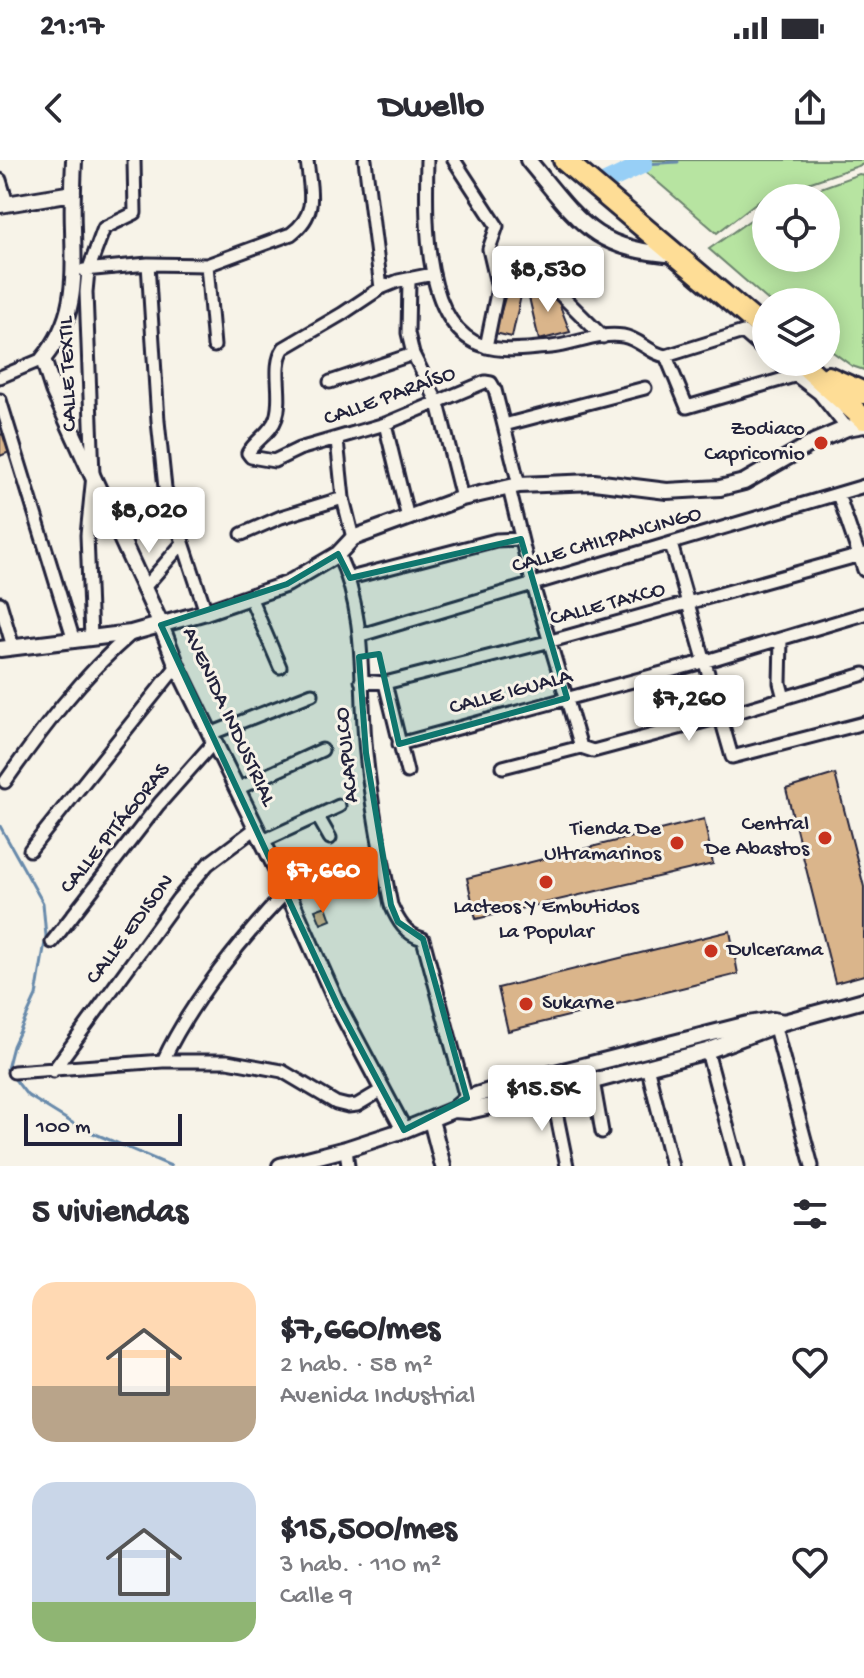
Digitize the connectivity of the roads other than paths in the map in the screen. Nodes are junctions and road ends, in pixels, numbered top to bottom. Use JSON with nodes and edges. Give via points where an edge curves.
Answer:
{"nodes":[{"id":1,"x":74,"y":160,"type":"edge"},
{"id":2,"x":134,"y":160,"type":"edge"},
{"id":3,"x":307,"y":160,"type":"edge"},
{"id":4,"x":365,"y":160,"type":"edge"},
{"id":5,"x":427,"y":160,"type":"edge"},
{"id":6,"x":454,"y":160,"type":"edge"},
{"id":7,"x":528,"y":160,"type":"edge"},
{"id":8,"x":564,"y":160,"type":"edge"},
{"id":9,"x":0,"y":180,"type":"edge"},
{"id":10,"x":73,"y":193,"type":"junction"},
{"id":11,"x":3,"y":204,"type":"edge"},
{"id":12,"x":678,"y":255,"type":"junction"},
{"id":13,"x":148,"y":264,"type":"junction"},
{"id":14,"x":207,"y":265,"type":"junction"},
{"id":15,"x":82,"y":270,"type":"junction"},
{"id":16,"x":433,"y":274,"type":"junction"},
{"id":17,"x":409,"y":280,"type":"junction"},
{"id":18,"x":381,"y":288,"type":"junction"},
{"id":19,"x":554,"y":288,"type":"dead end"},
{"id":20,"x":752,"y":319,"type":"edge"},
{"id":21,"x":603,"y":337,"type":"junction"},
{"id":22,"x":752,"y":340,"type":"edge"},
{"id":23,"x":214,"y":346,"type":"dead end"},
{"id":24,"x":486,"y":347,"type":"junction"},
{"id":25,"x":413,"y":354,"type":"junction"},
{"id":26,"x":666,"y":356,"type":"junction"},
{"id":27,"x":43,"y":359,"type":"junction"},
{"id":28,"x":777,"y":376,"type":"edge"},
{"id":29,"x":808,"y":376,"type":"edge"},
{"id":30,"x":820,"y":376,"type":"edge"},
{"id":31,"x":0,"y":377,"type":"edge"},
{"id":32,"x":330,"y":382,"type":"dead end"},
{"id":33,"x":645,"y":388,"type":"dead end"},
{"id":34,"x":864,"y":393,"type":"edge"},
{"id":35,"x":0,"y":400,"type":"edge"},
{"id":36,"x":438,"y":403,"type":"junction"},
{"id":37,"x":385,"y":424,"type":"junction"},
{"id":38,"x":858,"y":424,"type":"edge"},
{"id":39,"x":504,"y":425,"type":"junction"},
{"id":40,"x":337,"y":440,"type":"junction"},
{"id":41,"x":93,"y":475,"type":"junction"},
{"id":42,"x":864,"y":486,"type":"edge"},
{"id":43,"x":514,"y":487,"type":"junction"},
{"id":44,"x":838,"y":494,"type":"junction"},
{"id":45,"x":343,"y":498,"type":"junction"},
{"id":46,"x":462,"y":498,"type":"junction"},
{"id":47,"x":408,"y":518,"type":"junction"},
{"id":48,"x":242,"y":534,"type":"dead end"},
{"id":49,"x":353,"y":538,"type":"junction"},
{"id":50,"x":521,"y":539,"type":"junction"},
{"id":51,"x":182,"y":544,"type":"junction"},
{"id":52,"x":671,"y":544,"type":"junction"},
{"id":53,"x":338,"y":554,"type":"junction"},
{"id":54,"x":862,"y":554,"type":"edge"},
{"id":55,"x":864,"y":570,"type":"edge"},
{"id":56,"x":350,"y":578,"type":"junction"},
{"id":57,"x":532,"y":582,"type":"junction"},
{"id":58,"x":143,"y":589,"type":"junction"},
{"id":59,"x":250,"y":597,"type":"junction"},
{"id":60,"x":0,"y":603,"type":"edge"},
{"id":61,"x":689,"y":603,"type":"junction"},
{"id":62,"x":206,"y":612,"type":"junction"},
{"id":63,"x":864,"y":614,"type":"edge"},
{"id":64,"x":161,"y":625,"type":"junction"},
{"id":65,"x":131,"y":633,"type":"junction"},
{"id":66,"x":361,"y":635,"type":"junction"},
{"id":67,"x":91,"y":638,"type":"junction"},
{"id":68,"x":781,"y":639,"type":"junction"},
{"id":69,"x":74,"y":641,"type":"junction"},
{"id":70,"x":551,"y":641,"type":"junction"},
{"id":71,"x":7,"y":648,"type":"edge"},
{"id":72,"x":703,"y":662,"type":"junction"},
{"id":73,"x":177,"y":666,"type":"junction"},
{"id":74,"x":280,"y":667,"type":"dead end"},
{"id":75,"x":864,"y":674,"type":"edge"},
{"id":76,"x":361,"y":681,"type":"junction"},
{"id":77,"x":385,"y":683,"type":"junction"},
{"id":78,"x":312,"y":694,"type":"dead end"},
{"id":79,"x":567,"y":698,"type":"junction"},
{"id":80,"x":784,"y":698,"type":"junction"},
{"id":81,"x":720,"y":717,"type":"junction"},
{"id":82,"x":864,"y":723,"type":"edge"},
{"id":83,"x":212,"y":738,"type":"junction"},
{"id":84,"x":399,"y":744,"type":"junction"},
{"id":85,"x":581,"y":747,"type":"junction"},
{"id":86,"x":322,"y":750,"type":"dead end"},
{"id":87,"x":503,"y":767,"type":"dead end"},
{"id":88,"x":407,"y":772,"type":"dead end"},
{"id":89,"x":5,"y":782,"type":"dead end"},
{"id":90,"x":237,"y":789,"type":"junction"},
{"id":91,"x":339,"y":806,"type":"dead end"},
{"id":92,"x":318,"y":817,"type":"junction"},
{"id":93,"x":256,"y":828,"type":"junction"},
{"id":94,"x":330,"y":838,"type":"dead end"},
{"id":95,"x":263,"y":841,"type":"junction"},
{"id":96,"x":30,"y":850,"type":"dead end"},
{"id":97,"x":287,"y":891,"type":"junction"},
{"id":98,"x":52,"y":942,"type":"dead end"},
{"id":99,"x":864,"y":1000,"type":"edge"},
{"id":100,"x":778,"y":1023,"type":"junction"},
{"id":101,"x":707,"y":1051,"type":"junction"},
{"id":102,"x":163,"y":1061,"type":"junction"},
{"id":103,"x":647,"y":1066,"type":"junction"},
{"id":104,"x":53,"y":1071,"type":"junction"},
{"id":105,"x":14,"y":1072,"type":"dead end"},
{"id":106,"x":593,"y":1081,"type":"junction"},
{"id":107,"x":382,"y":1090,"type":"junction"},
{"id":108,"x":552,"y":1092,"type":"junction"},
{"id":109,"x":468,"y":1104,"type":"junction"},
{"id":110,"x":431,"y":1120,"type":"junction"},
{"id":111,"x":404,"y":1130,"type":"junction"},
{"id":112,"x":602,"y":1132,"type":"dead end"},
{"id":113,"x":346,"y":1149,"type":"junction"},
{"id":114,"x":280,"y":1166,"type":"edge"},
{"id":115,"x":348,"y":1166,"type":"edge"},
{"id":116,"x":443,"y":1166,"type":"edge"},
{"id":117,"x":567,"y":1166,"type":"edge"},
{"id":118,"x":672,"y":1166,"type":"edge"},
{"id":119,"x":738,"y":1166,"type":"edge"},
{"id":120,"x":812,"y":1166,"type":"edge"}],
"edges":[{"from":1,"to":10,"type":"street"},
{"from":2,"to":15,"type":"street","via":[[135,213],[104,228]]},
{"from":3,"to":14,"type":"street","via":[[311,202],[302,225],[249,252]]},
{"from":4,"to":18,"type":"street"},
{"from":5,"to":16,"type":"street"},
{"from":6,"to":24,"type":"street","via":[[497,226],[489,249],[498,288]]},
{"from":7,"to":12,"type":"street","via":[[591,231],[650,254]]},
{"from":8,"to":12,"type":"highway"},
{"from":9,"to":11,"type":"street"},
{"from":10,"to":11,"type":"street"},
{"from":10,"to":15,"type":"street"},
{"from":12,"to":20,"type":"highway"},
{"from":13,"to":14,"type":"street"},
{"from":13,"to":15,"type":"street"},
{"from":13,"to":51,"type":"street","via":[[165,488]]},
{"from":14,"to":23,"type":"street"},
{"from":15,"to":27,"type":"street","via":[[63,331]]},
{"from":15,"to":41,"type":"street","name":"CALLE TEXTIL"},
{"from":16,"to":17,"type":"street"},
{"from":16,"to":24,"type":"street","via":[[453,325]]},
{"from":17,"to":18,"type":"street"},
{"from":17,"to":25,"type":"street"},
{"from":18,"to":40,"type":"street","name":"CALLE PARAÍSO","via":[[284,348],[278,357],[278,415],[248,453],[274,461]]},
{"from":19,"to":21,"type":"street"},
{"from":21,"to":24,"type":"street","via":[[560,346]]},
{"from":21,"to":26,"type":"street","via":[[622,336]]},
{"from":22,"to":26,"type":"street","via":[[743,332]]},
{"from":25,"to":32,"type":"street"},
{"from":25,"to":36,"type":"street"},
{"from":26,"to":28,"type":"street","via":[[687,407]]},
{"from":27,"to":31,"type":"street"},
{"from":27,"to":41,"type":"street","name":"AVENIDA INDUSTRIAL","via":[[61,412]]},
{"from":29,"to":38,"type":"highway"},
{"from":30,"to":34,"type":"highway"},
{"from":33,"to":39,"type":"street"},
{"from":35,"to":69,"type":"street"},
{"from":36,"to":37,"type":"street","name":"CALLE PARAÍSO"},
{"from":36,"to":39,"type":"street","name":"CALLE PARAÍSO","via":[[491,383]]},
{"from":36,"to":46,"type":"street"},
{"from":37,"to":40,"type":"street","name":"CALLE PARAÍSO"},
{"from":37,"to":47,"type":"street"},
{"from":38,"to":43,"type":"street","via":[[744,482],[720,488],[667,491],[594,482]]},
{"from":39,"to":43,"type":"street","name":"CALLE PARAÍSO"},
{"from":40,"to":45,"type":"street"},
{"from":41,"to":58,"type":"street","name":"AVENIDA INDUSTRIAL"},
{"from":41,"to":67,"type":"street","name":"CALLE TEXTIL","via":[[87,535]]},
{"from":42,"to":44,"type":"street","name":"CALLE CHILPANCINGO"},
{"from":43,"to":46,"type":"street"},
{"from":43,"to":50,"type":"street","name":"CALLE PARAÍSO"},
{"from":44,"to":52,"type":"street","name":"CALLE CHILPANCINGO"},
{"from":44,"to":54,"type":"street"},
{"from":45,"to":48,"type":"street"},
{"from":45,"to":49,"type":"street"},
{"from":46,"to":47,"type":"street"},
{"from":47,"to":49,"type":"street"},
{"from":49,"to":53,"type":"street"},
{"from":50,"to":56,"type":"street","via":[[496,540]]},
{"from":50,"to":57,"type":"street","name":"CALLE PARAÍSO"},
{"from":51,"to":58,"type":"street"},
{"from":51,"to":62,"type":"street"},
{"from":52,"to":57,"type":"street","name":"CALLE CHILPANCINGO"},
{"from":52,"to":61,"type":"street"},
{"from":53,"to":56,"type":"street","name":"ACAPULCO"},
{"from":53,"to":59,"type":"street","via":[[287,584]]},
{"from":54,"to":55,"type":"street"},
{"from":54,"to":61,"type":"street","name":"CALLE TAXCO"},
{"from":56,"to":66,"type":"street","name":"ACAPULCO"},
{"from":57,"to":66,"type":"street","name":"CALLE CHILPANCINGO"},
{"from":57,"to":70,"type":"street","name":"CALLE PARAÍSO"},
{"from":58,"to":64,"type":"street","name":"AVENIDA INDUSTRIAL"},
{"from":59,"to":62,"type":"street"},
{"from":59,"to":74,"type":"street"},
{"from":60,"to":71,"type":"street"},
{"from":61,"to":70,"type":"street","name":"CALLE TAXCO"},
{"from":61,"to":72,"type":"street"},
{"from":62,"to":64,"type":"street"},
{"from":63,"to":68,"type":"street","name":"CALLE IGUALA"},
{"from":64,"to":65,"type":"street"},
{"from":64,"to":73,"type":"street","name":"AVENIDA INDUSTRIAL"},
{"from":65,"to":67,"type":"street"},
{"from":65,"to":89,"type":"street","via":[[41,732]]},
{"from":66,"to":76,"type":"street","name":"ACAPULCO"},
{"from":67,"to":69,"type":"street"},
{"from":68,"to":72,"type":"street","name":"CALLE IGUALA"},
{"from":68,"to":80,"type":"street"},
{"from":69,"to":71,"type":"street"},
{"from":70,"to":77,"type":"street","name":"CALLE TAXCO"},
{"from":70,"to":79,"type":"street","name":"CALLE PARAÍSO"},
{"from":72,"to":79,"type":"street","name":"CALLE IGUALA"},
{"from":72,"to":81,"type":"street"},
{"from":73,"to":83,"type":"street","name":"AVENIDA INDUSTRIAL"},
{"from":73,"to":96,"type":"street"},
{"from":75,"to":80,"type":"street"},
{"from":76,"to":77,"type":"street","name":"CALLE TAXCO"},
{"from":76,"to":109,"type":"street","name":"ACAPULCO","via":[[370,788],[391,905],[398,922],[423,939]]},
{"from":77,"to":84,"type":"street"},
{"from":78,"to":83,"type":"street"},
{"from":79,"to":84,"type":"street","name":"CALLE IGUALA"},
{"from":79,"to":85,"type":"street","name":"CALLE PARAÍSO"},
{"from":80,"to":81,"type":"street"},
{"from":81,"to":82,"type":"street","via":[[732,757]]},
{"from":81,"to":85,"type":"street","via":[[593,751]]},
{"from":83,"to":90,"type":"street","name":"AVENIDA INDUSTRIAL"},
{"from":83,"to":98,"type":"street","name":"CALLE PITÁGORAS"},
{"from":84,"to":88,"type":"street"},
{"from":85,"to":87,"type":"street"},
{"from":86,"to":90,"type":"street"},
{"from":90,"to":93,"type":"street","name":"AVENIDA INDUSTRIAL"},
{"from":91,"to":92,"type":"street"},
{"from":92,"to":94,"type":"street"},
{"from":92,"to":95,"type":"street"},
{"from":93,"to":95,"type":"street","name":"AVENIDA INDUSTRIAL"},
{"from":93,"to":104,"type":"street","name":"CALLE EDISON","via":[[208,864],[178,899]]},
{"from":95,"to":97,"type":"street","name":"AVENIDA INDUSTRIAL"},
{"from":97,"to":102,"type":"street","via":[[177,1030]]},
{"from":97,"to":107,"type":"street","name":"AVENIDA INDUSTRIAL"},
{"from":99,"to":100,"type":"street"},
{"from":100,"to":101,"type":"street"},
{"from":100,"to":109,"type":"street","via":[[658,1047]]},
{"from":100,"to":120,"type":"street"},
{"from":101,"to":103,"type":"street"},
{"from":101,"to":119,"type":"street"},
{"from":102,"to":104,"type":"street"},
{"from":102,"to":107,"type":"street","via":[[227,1061],[282,1071],[348,1106]]},
{"from":103,"to":106,"type":"street"},
{"from":103,"to":118,"type":"street"},
{"from":104,"to":105,"type":"street"},
{"from":106,"to":108,"type":"street"},
{"from":106,"to":112,"type":"street"},
{"from":107,"to":111,"type":"street","name":"AVENIDA INDUSTRIAL"},
{"from":108,"to":109,"type":"street"},
{"from":108,"to":117,"type":"street"},
{"from":109,"to":110,"type":"street"},
{"from":110,"to":111,"type":"street"},
{"from":110,"to":116,"type":"street"},
{"from":111,"to":113,"type":"street"},
{"from":113,"to":114,"type":"street"},
{"from":113,"to":115,"type":"street"}]}
